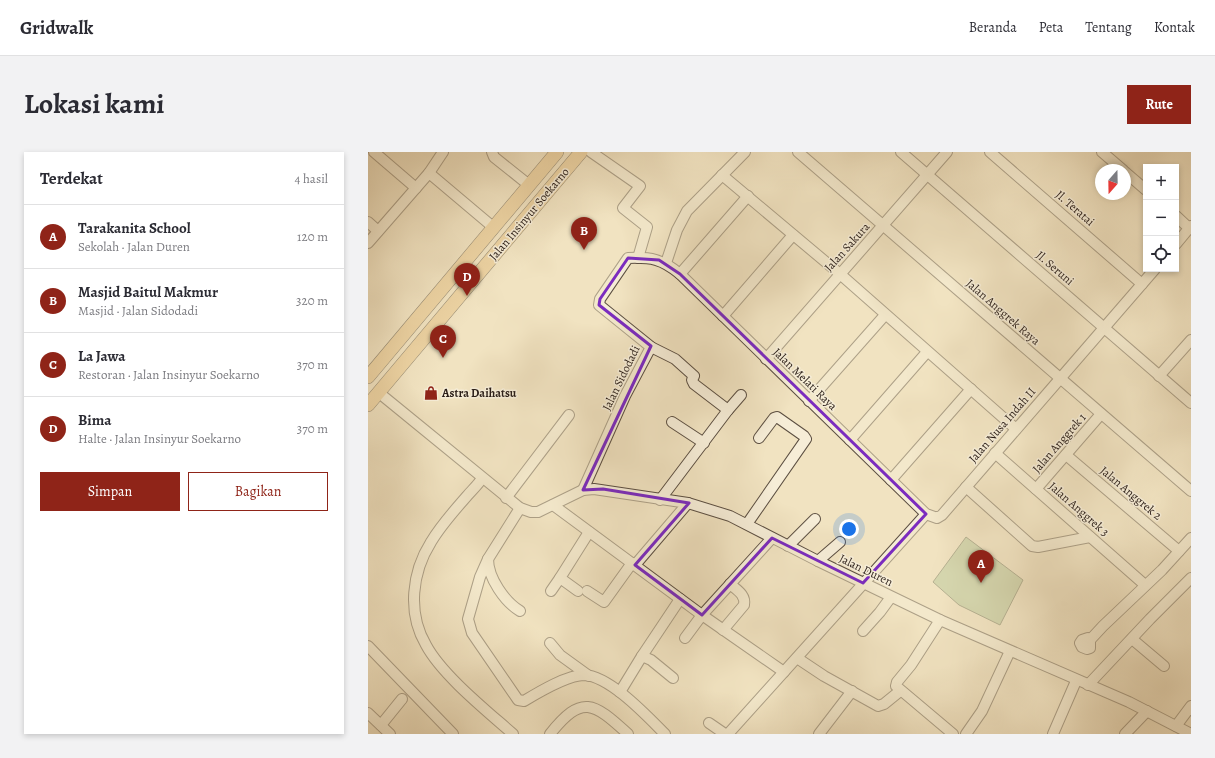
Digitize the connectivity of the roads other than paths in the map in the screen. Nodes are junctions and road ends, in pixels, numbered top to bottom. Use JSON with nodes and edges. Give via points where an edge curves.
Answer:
{"nodes":[{"id":1,"x":374,"y":152,"type":"edge"},
{"id":2,"x":443,"y":152,"type":"edge"},
{"id":3,"x":492,"y":152,"type":"edge"},
{"id":4,"x":557,"y":152,"type":"edge"},
{"id":5,"x":581,"y":152,"type":"edge"},
{"id":6,"x":591,"y":152,"type":"edge"},
{"id":7,"x":745,"y":152,"type":"edge"},
{"id":8,"x":798,"y":152,"type":"edge"},
{"id":9,"x":901,"y":152,"type":"edge"},
{"id":10,"x":947,"y":152,"type":"edge"},
{"id":11,"x":990,"y":152,"type":"edge"},
{"id":12,"x":1102,"y":152,"type":"edge"},
{"id":13,"x":1116,"y":164,"type":"edge"},
{"id":14,"x":429,"y":173,"type":"junction"},
{"id":15,"x":722,"y":174,"type":"junction"},
{"id":16,"x":927,"y":174,"type":"junction"},
{"id":17,"x":1131,"y":177,"type":"edge"},
{"id":18,"x":529,"y":185,"type":"junction"},
{"id":19,"x":1143,"y":187,"type":"edge"},
{"id":20,"x":416,"y":188,"type":"junction"},
{"id":21,"x":748,"y":196,"type":"junction"},
{"id":22,"x":1179,"y":218,"type":"edge"},
{"id":23,"x":368,"y":222,"type":"edge"},
{"id":24,"x":883,"y":225,"type":"junction"},
{"id":25,"x":493,"y":227,"type":"junction"},
{"id":26,"x":1190,"y":227,"type":"edge"},
{"id":27,"x":378,"y":231,"type":"junction"},
{"id":28,"x":793,"y":235,"type":"junction"},
{"id":29,"x":1179,"y":240,"type":"edge"},
{"id":30,"x":368,"y":243,"type":"edge"},
{"id":31,"x":633,"y":258,"type":"junction"},
{"id":32,"x":666,"y":262,"type":"junction"},
{"id":33,"x":1152,"y":272,"type":"edge"},
{"id":34,"x":680,"y":274,"type":"junction"},
{"id":35,"x":840,"y":274,"type":"junction"},
{"id":36,"x":1142,"y":284,"type":"junction"},
{"id":37,"x":885,"y":315,"type":"junction"},
{"id":38,"x":723,"y":316,"type":"junction"},
{"id":39,"x":1104,"y":328,"type":"junction"},
{"id":40,"x":1191,"y":340,"type":"edge"},
{"id":41,"x":651,"y":347,"type":"junction"},
{"id":42,"x":927,"y":352,"type":"junction"},
{"id":43,"x":766,"y":359,"type":"junction"},
{"id":44,"x":1159,"y":376,"type":"junction"},
{"id":45,"x":368,"y":377,"type":"edge"},
{"id":46,"x":1060,"y":379,"type":"junction"},
{"id":47,"x":971,"y":389,"type":"junction"},
{"id":48,"x":378,"y":392,"type":"junction"},
{"id":49,"x":740,"y":395,"type":"dead end"},
{"id":50,"x":809,"y":401,"type":"junction"},
{"id":51,"x":1191,"y":403,"type":"edge"},
{"id":52,"x":368,"y":405,"type":"edge"},
{"id":53,"x":728,"y":410,"type":"junction"},
{"id":54,"x":1101,"y":414,"type":"junction"},
{"id":55,"x":569,"y":415,"type":"dead end"},
{"id":56,"x":672,"y":422,"type":"dead end"},
{"id":57,"x":1016,"y":429,"type":"junction"},
{"id":58,"x":759,"y":438,"type":"dead end"},
{"id":59,"x":850,"y":440,"type":"junction"},
{"id":60,"x":704,"y":443,"type":"junction"},
{"id":61,"x":995,"y":453,"type":"junction"},
{"id":62,"x":1066,"y":455,"type":"junction"},
{"id":63,"x":481,"y":480,"type":"junction"},
{"id":64,"x":891,"y":480,"type":"junction"},
{"id":65,"x":966,"y":487,"type":"junction"},
{"id":66,"x":1036,"y":489,"type":"junction"},
{"id":67,"x":583,"y":490,"type":"junction"},
{"id":68,"x":1191,"y":491,"type":"edge"},
{"id":69,"x":506,"y":498,"type":"junction"},
{"id":70,"x":660,"y":500,"type":"junction"},
{"id":71,"x":688,"y":503,"type":"junction"},
{"id":72,"x":553,"y":505,"type":"junction"},
{"id":73,"x":520,"y":508,"type":"junction"},
{"id":74,"x":926,"y":514,"type":"junction"},
{"id":75,"x":815,"y":520,"type":"dead end"},
{"id":76,"x":747,"y":524,"type":"junction"},
{"id":77,"x":589,"y":532,"type":"junction"},
{"id":78,"x":1090,"y":537,"type":"junction"},
{"id":79,"x":772,"y":538,"type":"junction"},
{"id":80,"x":1191,"y":538,"type":"edge"},
{"id":81,"x":840,"y":542,"type":"dead end"},
{"id":82,"x":788,"y":546,"type":"junction"},
{"id":83,"x":1180,"y":551,"type":"junction"},
{"id":84,"x":488,"y":559,"type":"junction"},
{"id":85,"x":818,"y":561,"type":"junction"},
{"id":86,"x":634,"y":564,"type":"junction"},
{"id":87,"x":560,"y":578,"type":"junction"},
{"id":88,"x":1191,"y":578,"type":"edge"},
{"id":89,"x":863,"y":583,"type":"junction"},
{"id":90,"x":730,"y":584,"type":"junction"},
{"id":91,"x":1145,"y":585,"type":"junction"},
{"id":92,"x":551,"y":591,"type":"dead end"},
{"id":93,"x":891,"y":596,"type":"junction"},
{"id":94,"x":680,"y":599,"type":"junction"},
{"id":95,"x":520,"y":611,"type":"dead end"},
{"id":96,"x":702,"y":615,"type":"junction"},
{"id":97,"x":940,"y":620,"type":"junction"},
{"id":98,"x":722,"y":630,"type":"junction"},
{"id":99,"x":863,"y":631,"type":"dead end"},
{"id":100,"x":685,"y":638,"type":"dead end"},
{"id":101,"x":1132,"y":638,"type":"junction"},
{"id":102,"x":1090,"y":640,"type":"dead end"},
{"id":103,"x":550,"y":643,"type":"dead end"},
{"id":104,"x":369,"y":648,"type":"edge"},
{"id":105,"x":1010,"y":651,"type":"junction"},
{"id":106,"x":642,"y":656,"type":"junction"},
{"id":107,"x":797,"y":658,"type":"junction"},
{"id":108,"x":1164,"y":666,"type":"dead end"},
{"id":109,"x":784,"y":672,"type":"junction"},
{"id":110,"x":589,"y":676,"type":"junction"},
{"id":111,"x":673,"y":678,"type":"dead end"},
{"id":112,"x":1076,"y":681,"type":"junction"},
{"id":113,"x":1088,"y":685,"type":"junction"},
{"id":114,"x":621,"y":690,"type":"junction"},
{"id":115,"x":852,"y":691,"type":"junction"},
{"id":116,"x":900,"y":691,"type":"junction"},
{"id":117,"x":402,"y":700,"type":"dead end"},
{"id":118,"x":1191,"y":706,"type":"edge"},
{"id":119,"x":1147,"y":711,"type":"junction"},
{"id":120,"x":368,"y":713,"type":"edge"},
{"id":121,"x":709,"y":722,"type":"dead end"},
{"id":122,"x":381,"y":725,"type":"junction"},
{"id":123,"x":1176,"y":726,"type":"junction"},
{"id":124,"x":390,"y":734,"type":"edge"},
{"id":125,"x":453,"y":734,"type":"edge"},
{"id":126,"x":513,"y":734,"type":"edge"},
{"id":127,"x":550,"y":734,"type":"edge"},
{"id":128,"x":628,"y":734,"type":"edge"},
{"id":129,"x":665,"y":734,"type":"edge"},
{"id":130,"x":727,"y":734,"type":"edge"},
{"id":131,"x":819,"y":734,"type":"edge"},
{"id":132,"x":953,"y":734,"type":"edge"},
{"id":133,"x":966,"y":734,"type":"edge"},
{"id":134,"x":1053,"y":734,"type":"edge"},
{"id":135,"x":1125,"y":734,"type":"edge"},
{"id":136,"x":1191,"y":734,"type":"edge"}],
"edges":[{"from":1,"to":20,"type":"street"},
{"from":2,"to":14,"type":"street"},
{"from":3,"to":18,"type":"street","via":[[494,157]]},
{"from":4,"to":18,"type":"main road","name":"Jalan Insinyur Soekarno"},
{"from":5,"to":48,"type":"main road","name":"Jalan Insinyur Soekarno"},
{"from":6,"to":31,"type":"street","via":[[640,186],[623,208],[647,227]]},
{"from":7,"to":15,"type":"street"},
{"from":8,"to":24,"type":"street","name":"Jalan Anggrek Raya"},
{"from":9,"to":16,"type":"street","name":"Jl. Seruni"},
{"from":10,"to":16,"type":"street","name":"Jalan Sakura"},
{"from":11,"to":36,"type":"street","name":"Jl. Teratai"},
{"from":12,"to":13,"type":"street"},
{"from":14,"to":20,"type":"street"},
{"from":14,"to":25,"type":"street"},
{"from":15,"to":21,"type":"street"},
{"from":15,"to":32,"type":"street","via":[[687,211],[677,230]]},
{"from":16,"to":24,"type":"street","name":"Jalan Sakura"},
{"from":16,"to":39,"type":"street","name":"Jl. Seruni"},
{"from":17,"to":19,"type":"street"},
{"from":18,"to":25,"type":"main road","name":"Jalan Insinyur Soekarno"},
{"from":20,"to":27,"type":"street"},
{"from":21,"to":28,"type":"street"},
{"from":21,"to":34,"type":"street"},
{"from":22,"to":26,"type":"street"},
{"from":23,"to":27,"type":"street"},
{"from":24,"to":35,"type":"street","name":"Jalan Sakura"},
{"from":24,"to":46,"type":"street","name":"Jalan Anggrek Raya"},
{"from":25,"to":45,"type":"main road","name":"Jalan Insinyur Soekarno"},
{"from":26,"to":29,"type":"street"},
{"from":27,"to":30,"type":"street"},
{"from":28,"to":35,"type":"street"},
{"from":28,"to":38,"type":"street"},
{"from":31,"to":32,"type":"street"},
{"from":31,"to":41,"type":"street","name":"Jalan Sidodadi","via":[[600,299],[599,305]]},
{"from":32,"to":34,"type":"street","name":"Jalan Melati Raya"},
{"from":33,"to":36,"type":"street","name":"Jalan Nusa Indah II"},
{"from":34,"to":38,"type":"street","name":"Jalan Melati Raya"},
{"from":35,"to":37,"type":"street"},
{"from":35,"to":43,"type":"street","name":"Jalan Sakura"},
{"from":36,"to":39,"type":"street","name":"Jalan Nusa Indah II"},
{"from":37,"to":42,"type":"street"},
{"from":37,"to":50,"type":"street"},
{"from":38,"to":43,"type":"street","name":"Jalan Melati Raya"},
{"from":39,"to":44,"type":"street","name":"Jl. Seruni"},
{"from":39,"to":46,"type":"street","name":"Jalan Nusa Indah II"},
{"from":40,"to":44,"type":"street"},
{"from":41,"to":53,"type":"street","via":[[675,359],[694,376],[694,384]]},
{"from":41,"to":67,"type":"street","name":"Jalan Sidodadi"},
{"from":42,"to":47,"type":"street"},
{"from":42,"to":59,"type":"street"},
{"from":43,"to":50,"type":"street","name":"Jalan Melati Raya"},
{"from":44,"to":51,"type":"street","name":"Jl. Seruni"},
{"from":46,"to":54,"type":"street","name":"Jalan Anggrek Raya"},
{"from":46,"to":57,"type":"street","name":"Jalan Nusa Indah II"},
{"from":47,"to":57,"type":"street"},
{"from":47,"to":64,"type":"street"},
{"from":48,"to":52,"type":"main road","name":"Jalan Insinyur Soekarno"},
{"from":48,"to":63,"type":"street"},
{"from":49,"to":53,"type":"street"},
{"from":50,"to":59,"type":"street","name":"Jalan Melati Raya"},
{"from":53,"to":60,"type":"street"},
{"from":54,"to":62,"type":"street","name":"Jalan Anggrek 1"},
{"from":54,"to":68,"type":"street","name":"Jalan Anggrek Raya"},
{"from":55,"to":69,"type":"street"},
{"from":56,"to":60,"type":"street"},
{"from":57,"to":61,"type":"street","name":"Jalan Nusa Indah II"},
{"from":58,"to":76,"type":"street","via":[[777,417],[806,439]]},
{"from":59,"to":64,"type":"street","name":"Jalan Melati Raya"},
{"from":60,"to":70,"type":"street"},
{"from":61,"to":65,"type":"street","name":"Jalan Nusa Indah II"},
{"from":61,"to":66,"type":"street","name":"Jalan Anggrek 3"},
{"from":62,"to":66,"type":"street","name":"Jalan Anggrek 1"},
{"from":62,"to":83,"type":"street","name":"Jalan Anggrek 2"},
{"from":63,"to":69,"type":"street"},
{"from":63,"to":126,"type":"street","via":[[439,530],[421,558],[414,588],[416,620],[420,634],[432,655],[469,694]]},
{"from":64,"to":74,"type":"street","name":"Jalan Melati Raya"},
{"from":65,"to":74,"type":"street","name":"Jalan Nusa Indah II","via":[[939,518]]},
{"from":65,"to":78,"type":"street","via":[[1032,546]]},
{"from":66,"to":78,"type":"street","name":"Jalan Anggrek 3"},
{"from":67,"to":70,"type":"street","name":"Jalan Duren","via":[[603,489]]},
{"from":67,"to":72,"type":"street","name":"Jalan Duren"},
{"from":69,"to":73,"type":"street"},
{"from":70,"to":71,"type":"street","name":"Jalan Duren"},
{"from":71,"to":76,"type":"street","name":"Jalan Duren"},
{"from":71,"to":86,"type":"street"},
{"from":72,"to":73,"type":"street","name":"Jalan Duren","via":[[538,512]]},
{"from":72,"to":77,"type":"street"},
{"from":73,"to":84,"type":"street"},
{"from":74,"to":89,"type":"street"},
{"from":75,"to":82,"type":"street"},
{"from":76,"to":79,"type":"street","name":"Jalan Duren"},
{"from":77,"to":86,"type":"street"},
{"from":77,"to":87,"type":"street"},
{"from":78,"to":91,"type":"street","name":"Jalan Anggrek 3"},
{"from":79,"to":82,"type":"street","name":"Jalan Duren"},
{"from":79,"to":90,"type":"street"},
{"from":80,"to":83,"type":"street"},
{"from":81,"to":85,"type":"street"},
{"from":82,"to":85,"type":"street","name":"Jalan Duren"},
{"from":83,"to":91,"type":"street"},
{"from":84,"to":95,"type":"street","via":[[489,570],[501,592],[509,604]]},
{"from":84,"to":110,"type":"street","via":[[476,590],[468,619],[469,626],[514,696],[524,701],[569,679]]},
{"from":85,"to":89,"type":"street","name":"Jalan Duren"},
{"from":86,"to":87,"type":"street","via":[[604,602]]},
{"from":86,"to":94,"type":"street"},
{"from":87,"to":92,"type":"street"},
{"from":88,"to":101,"type":"street"},
{"from":89,"to":93,"type":"street","name":"Jalan Duren"},
{"from":89,"to":107,"type":"street"},
{"from":90,"to":96,"type":"street"},
{"from":90,"to":98,"type":"street","via":[[745,601]]},
{"from":91,"to":102,"type":"street"},
{"from":93,"to":97,"type":"street","name":"Jalan Duren"},
{"from":93,"to":99,"type":"street"},
{"from":94,"to":96,"type":"street"},
{"from":94,"to":106,"type":"street"},
{"from":96,"to":98,"type":"street"},
{"from":96,"to":100,"type":"street"},
{"from":97,"to":105,"type":"street","name":"Jalan Duren"},
{"from":97,"to":116,"type":"street","via":[[897,682],[896,686]]},
{"from":98,"to":109,"type":"street"},
{"from":101,"to":108,"type":"street"},
{"from":101,"to":113,"type":"street"},
{"from":103,"to":110,"type":"street","via":[[560,655]]},
{"from":104,"to":125,"type":"street"},
{"from":105,"to":112,"type":"street","name":"Jalan Duren"},
{"from":105,"to":133,"type":"street","via":[[982,711]]},
{"from":106,"to":111,"type":"street"},
{"from":106,"to":114,"type":"street"},
{"from":107,"to":109,"type":"street"},
{"from":107,"to":115,"type":"street"},
{"from":109,"to":130,"type":"street"},
{"from":110,"to":114,"type":"street"},
{"from":112,"to":113,"type":"street","name":"Jalan Duren"},
{"from":112,"to":134,"type":"street"},
{"from":113,"to":119,"type":"street","name":"Jalan Duren"},
{"from":114,"to":129,"type":"street"},
{"from":115,"to":116,"type":"street","via":[[878,706]]},
{"from":115,"to":131,"type":"street"},
{"from":116,"to":132,"type":"street"},
{"from":117,"to":122,"type":"street"},
{"from":118,"to":123,"type":"street"},
{"from":119,"to":123,"type":"street","name":"Jalan Duren"},
{"from":119,"to":135,"type":"street"},
{"from":120,"to":122,"type":"street"},
{"from":121,"to":130,"type":"street"},
{"from":122,"to":124,"type":"street"},
{"from":123,"to":136,"type":"street","name":"Jalan Duren"},
{"from":127,"to":128,"type":"street","via":[[575,708],[588,707],[601,712]]}]}
